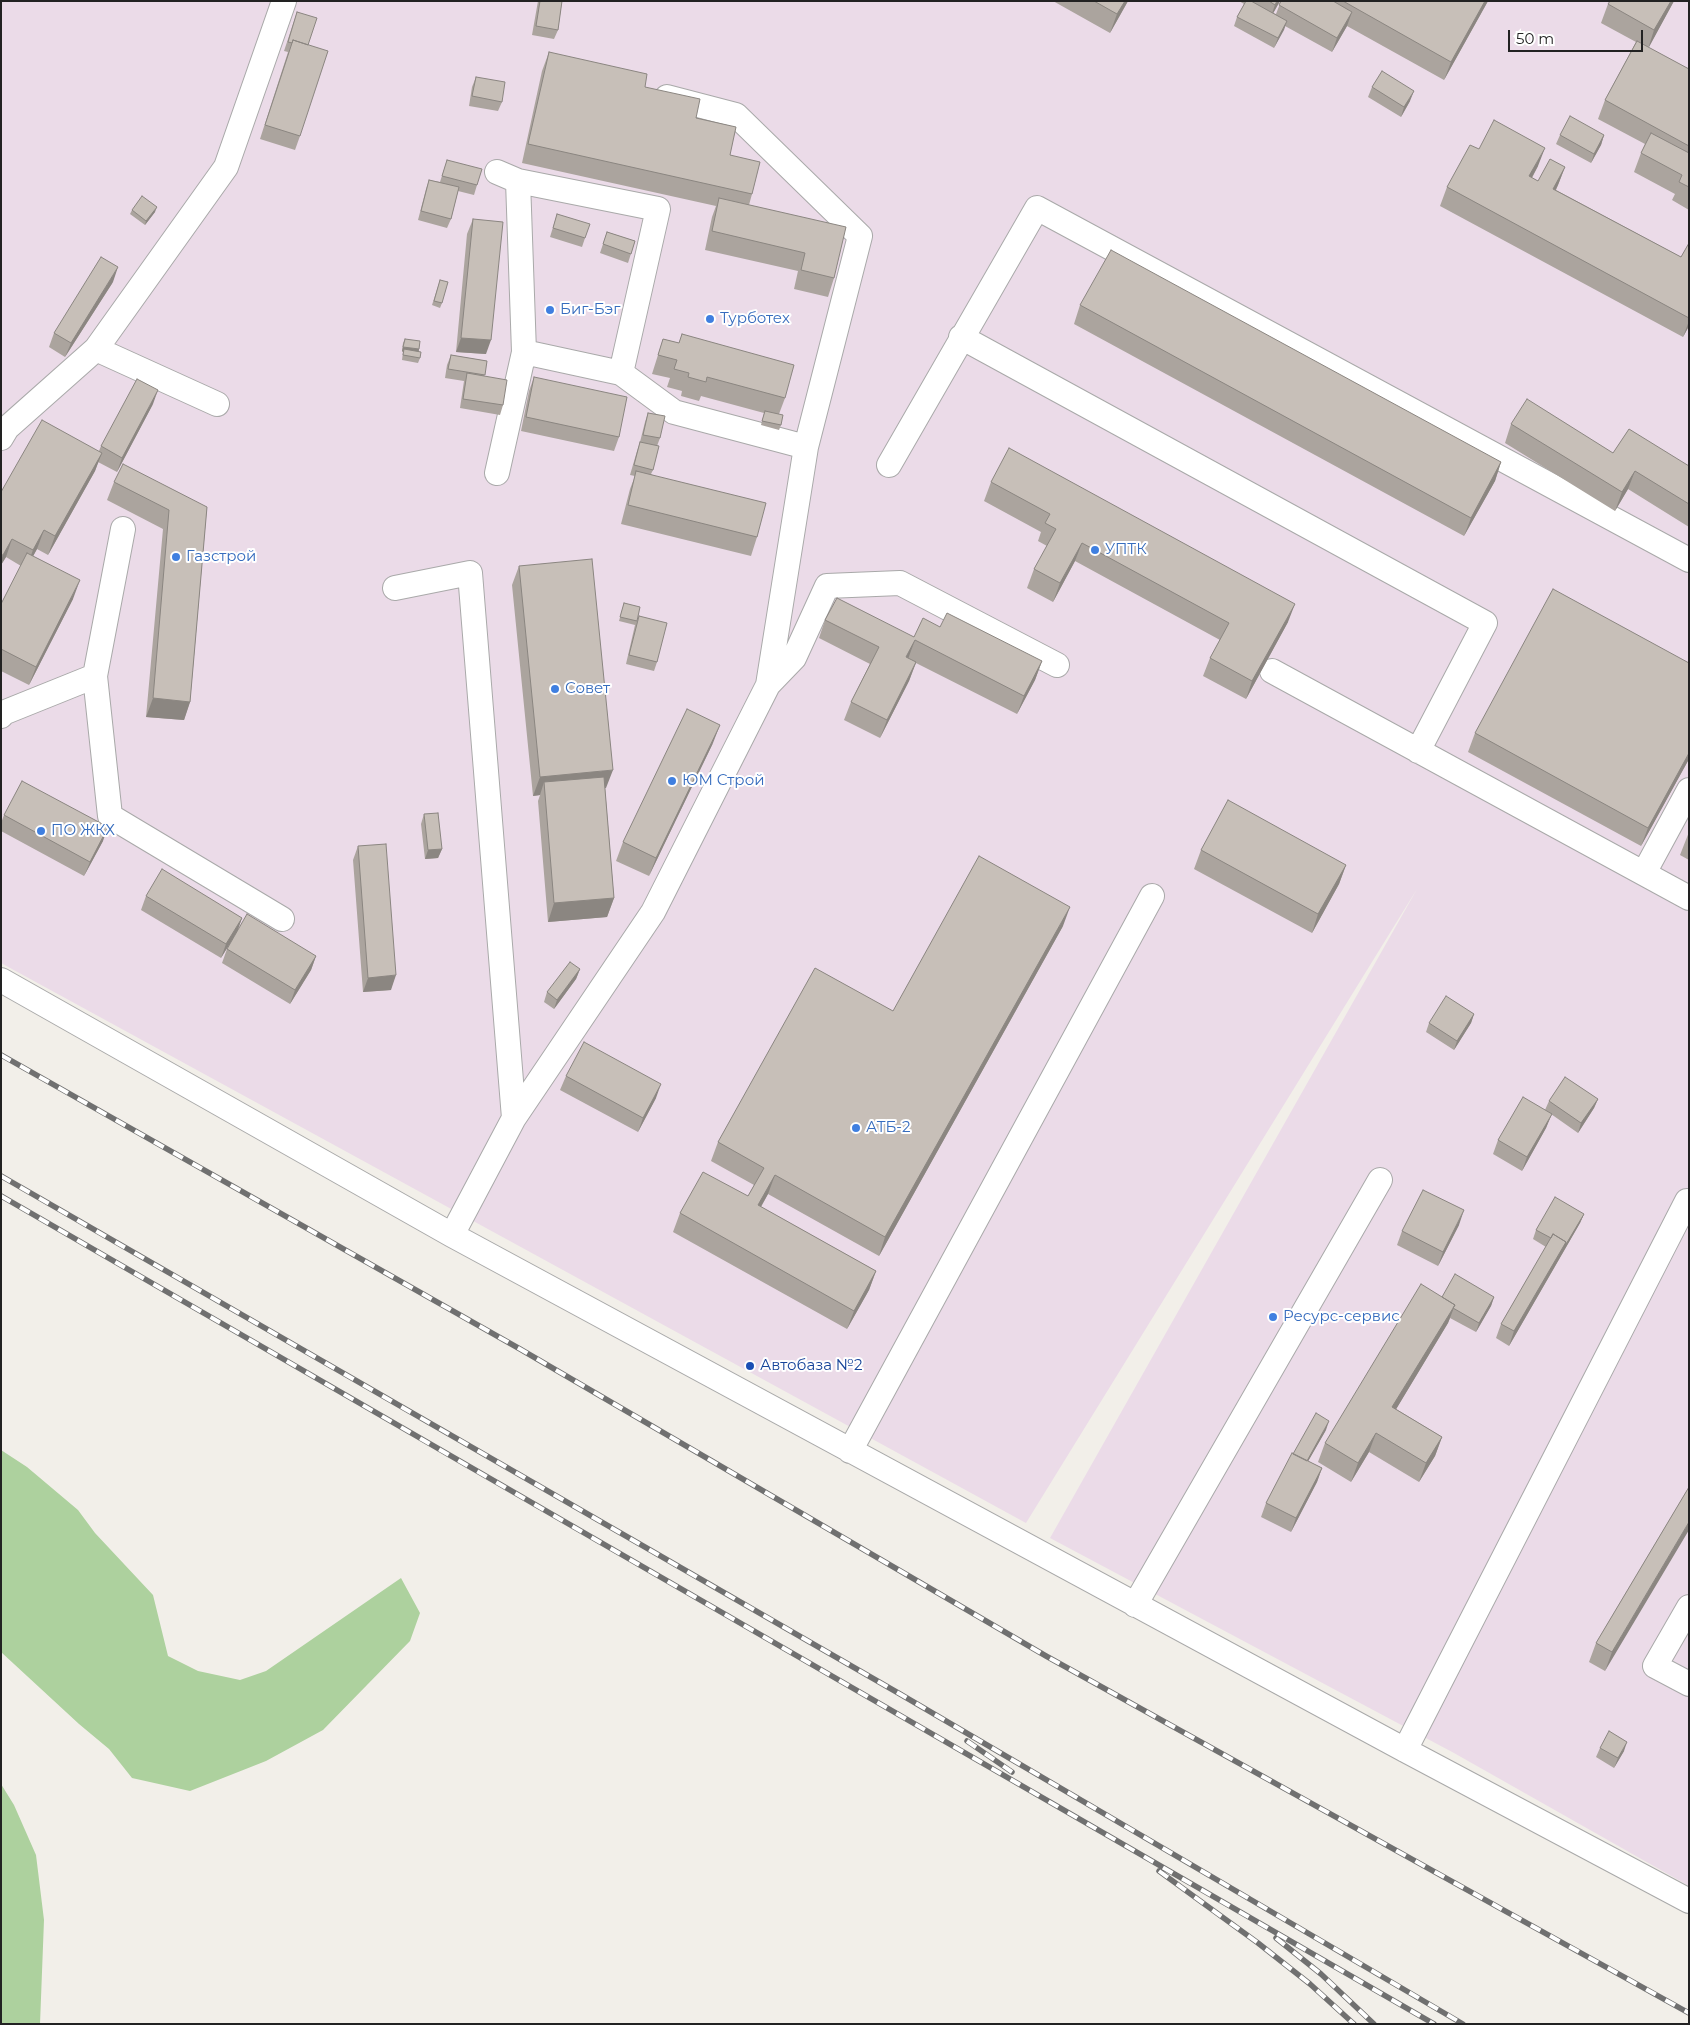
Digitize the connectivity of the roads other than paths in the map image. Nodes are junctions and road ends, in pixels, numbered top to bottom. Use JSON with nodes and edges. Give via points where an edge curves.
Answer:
{"nodes":[{"id":1,"x":284,"y":1,"type":"edge"},
{"id":2,"x":656,"y":94,"type":"edge"},
{"id":3,"x":961,"y":337,"type":"junction"},
{"id":4,"x":96,"y":349,"type":"junction"},
{"id":5,"x":524,"y":352,"type":"junction"},
{"id":6,"x":621,"y":373,"type":"junction"},
{"id":7,"x":217,"y":404,"type":"dead end"},
{"id":8,"x":1,"y":438,"type":"edge"},
{"id":9,"x":806,"y":447,"type":"junction"},
{"id":10,"x":888,"y":464,"type":"dead end"},
{"id":11,"x":497,"y":473,"type":"dead end"},
{"id":12,"x":122,"y":529,"type":"dead end"},
{"id":13,"x":1689,"y":560,"type":"edge"},
{"id":14,"x":395,"y":588,"type":"dead end"},
{"id":15,"x":1057,"y":665,"type":"dead end"},
{"id":16,"x":1272,"y":671,"type":"dead end"},
{"id":17,"x":95,"y":676,"type":"junction"},
{"id":18,"x":768,"y":685,"type":"junction"},
{"id":19,"x":1,"y":716,"type":"edge"},
{"id":20,"x":1418,"y":751,"type":"junction"},
{"id":21,"x":1689,"y":790,"type":"edge"},
{"id":22,"x":1644,"y":873,"type":"junction"},
{"id":23,"x":1152,"y":896,"type":"dead end"},
{"id":24,"x":1689,"y":898,"type":"edge"},
{"id":25,"x":282,"y":919,"type":"dead end"},
{"id":26,"x":1,"y":980,"type":"edge"},
{"id":27,"x":514,"y":1118,"type":"junction"},
{"id":28,"x":1380,"y":1180,"type":"dead end"},
{"id":29,"x":1686,"y":1201,"type":"dead end"},
{"id":30,"x":452,"y":1235,"type":"junction"},
{"id":31,"x":850,"y":1451,"type":"junction"},
{"id":32,"x":1135,"y":1605,"type":"junction"},
{"id":33,"x":1689,"y":1606,"type":"edge"},
{"id":34,"x":1689,"y":1684,"type":"edge"},
{"id":35,"x":1405,"y":1750,"type":"junction"},
{"id":36,"x":1689,"y":1901,"type":"edge"}],
"edges":[{"from":1,"to":4,"type":"street","via":[[226,167]]},
{"from":2,"to":9,"type":"street","via":[[736,115],[860,236]]},
{"from":3,"to":10,"type":"street"},
{"from":3,"to":13,"type":"street","via":[[1037,208]]},
{"from":3,"to":20,"type":"street","via":[[1485,623]]},
{"from":4,"to":7,"type":"street"},
{"from":4,"to":8,"type":"street","via":[[7,428]]},
{"from":5,"to":6,"type":"street"},
{"from":5,"to":6,"type":"street","via":[[508,176],[658,209]]},
{"from":5,"to":11,"type":"street"},
{"from":6,"to":9,"type":"street","via":[[674,412]]},
{"from":9,"to":18,"type":"street"},
{"from":12,"to":17,"type":"street"},
{"from":14,"to":27,"type":"street","via":[[470,573]]},
{"from":15,"to":18,"type":"street","via":[[900,583],[827,586],[794,658]]},
{"from":16,"to":20,"type":"street"},
{"from":17,"to":19,"type":"street"},
{"from":17,"to":25,"type":"street","via":[[110,816]]},
{"from":18,"to":27,"type":"street","via":[[653,912]]},
{"from":20,"to":22,"type":"street"},
{"from":21,"to":22,"type":"street"},
{"from":22,"to":24,"type":"street"},
{"from":23,"to":31,"type":"street"},
{"from":26,"to":30,"type":"street"},
{"from":27,"to":30,"type":"street"},
{"from":28,"to":32,"type":"street"},
{"from":29,"to":35,"type":"street"},
{"from":30,"to":31,"type":"street"},
{"from":31,"to":32,"type":"street"},
{"from":32,"to":35,"type":"street"},
{"from":33,"to":34,"type":"street","via":[[1656,1666]]},
{"from":35,"to":36,"type":"street"}]}
